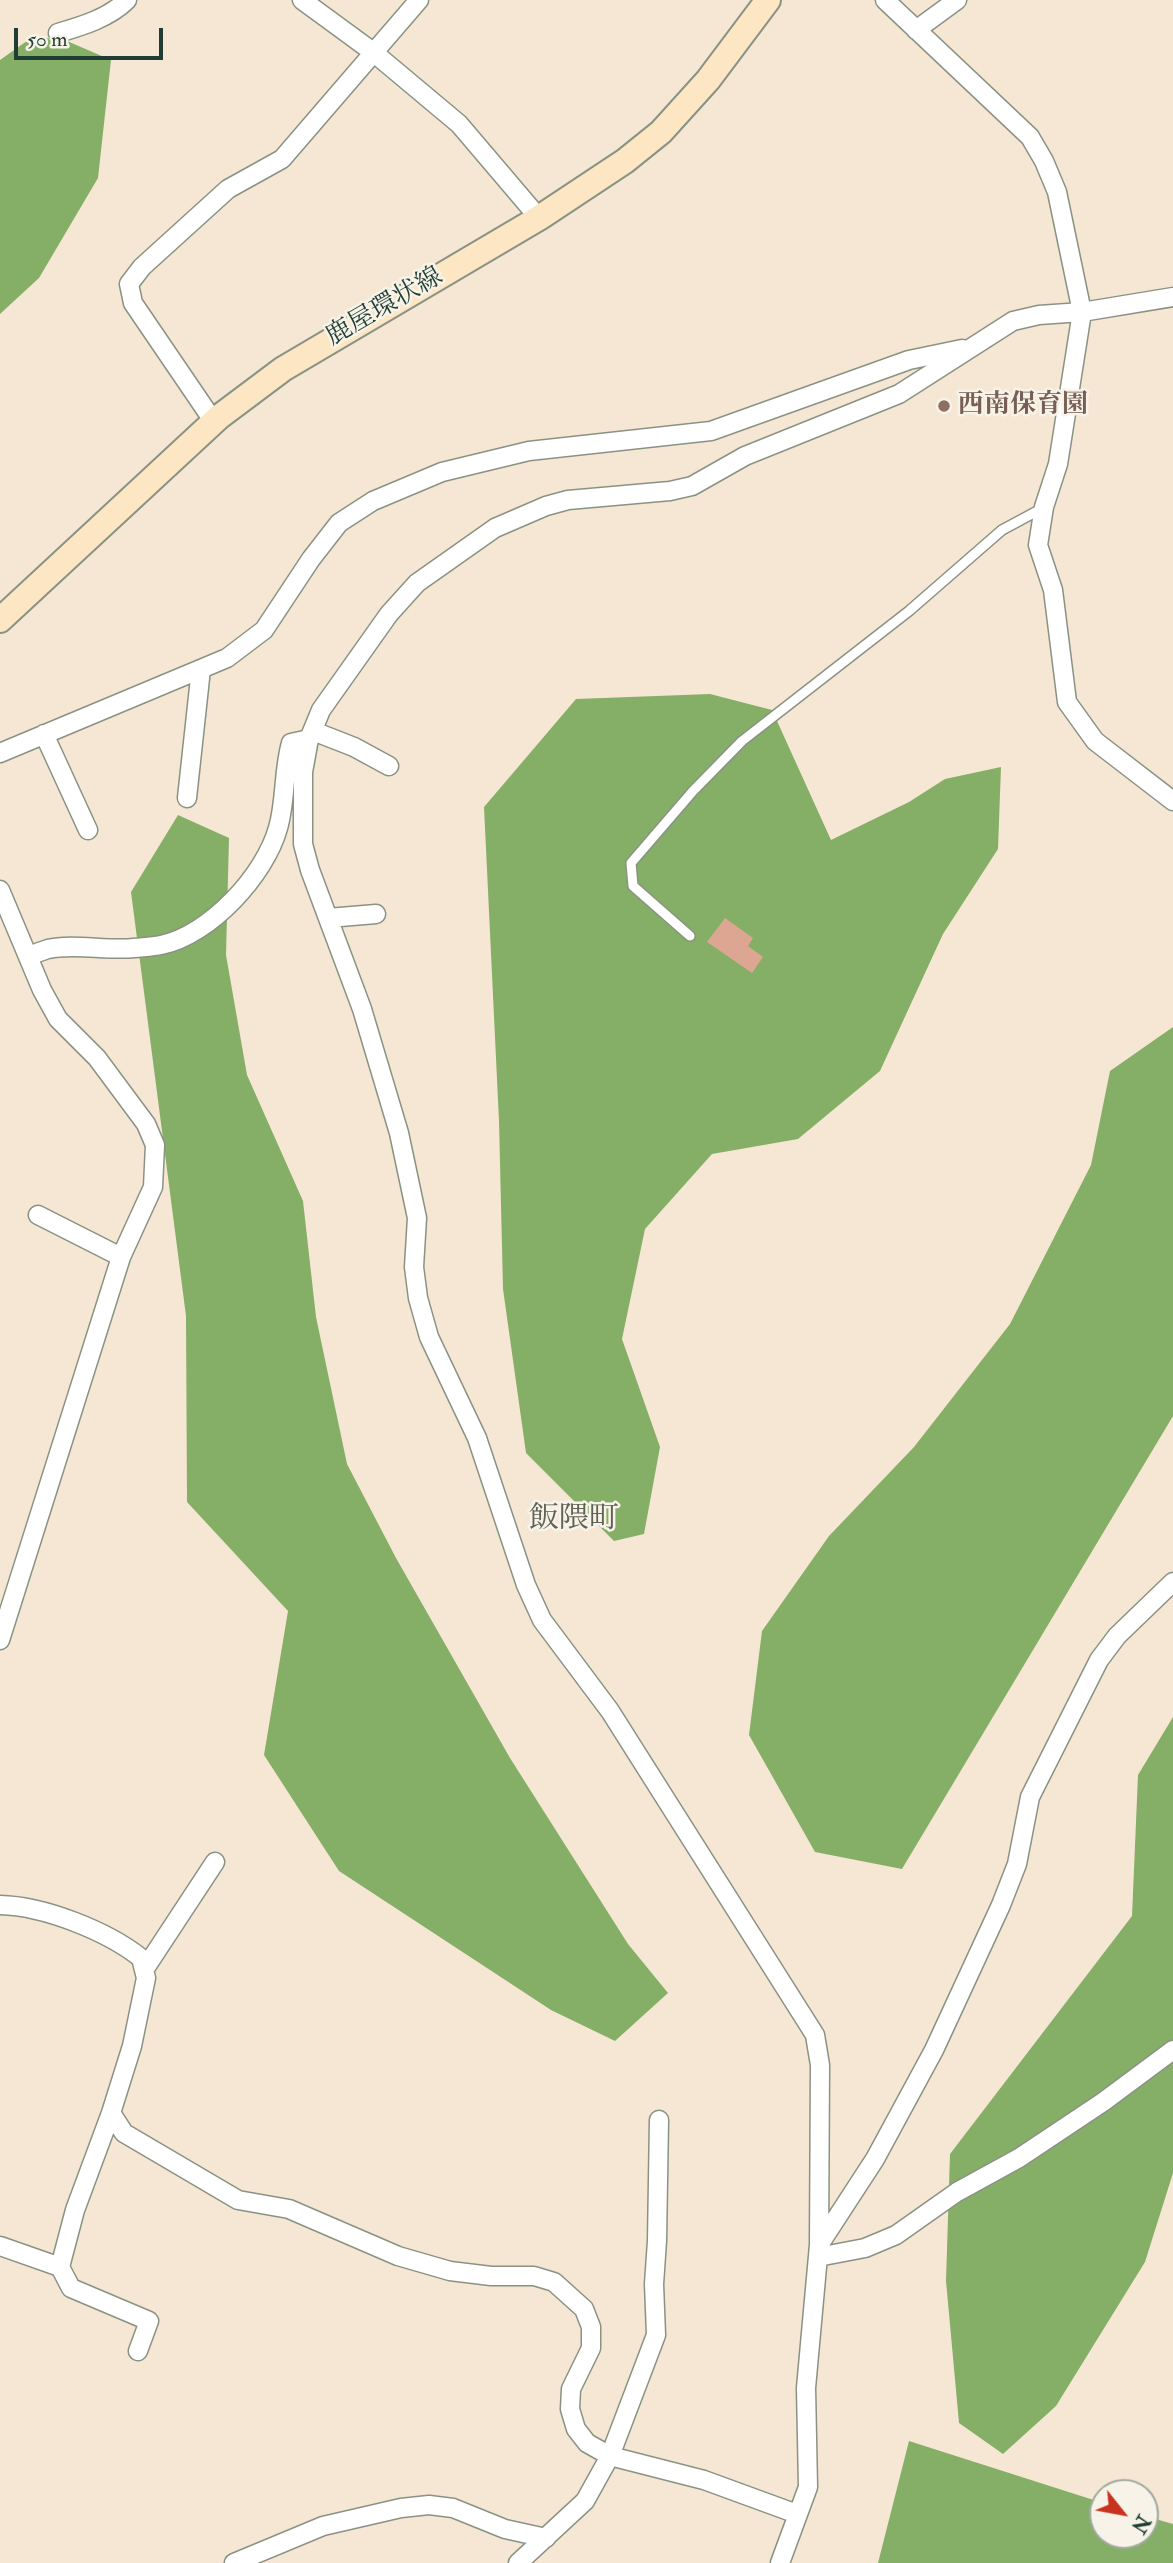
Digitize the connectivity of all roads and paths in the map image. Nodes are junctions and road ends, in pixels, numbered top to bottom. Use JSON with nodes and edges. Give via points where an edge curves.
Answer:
{"nodes":[{"id":1,"x":127,"y":0,"type":"edge"},
{"id":2,"x":302,"y":0,"type":"edge"},
{"id":3,"x":419,"y":0,"type":"edge"},
{"id":4,"x":768,"y":0,"type":"edge"},
{"id":5,"x":885,"y":0,"type":"edge"},
{"id":6,"x":957,"y":0,"type":"edge"},
{"id":7,"x":916,"y":30,"type":"junction"},
{"id":8,"x":58,"y":33,"type":"dead end"},
{"id":9,"x":373,"y":52,"type":"junction"},
{"id":10,"x":539,"y":218,"type":"junction"},
{"id":11,"x":1173,"y":297,"type":"edge"},
{"id":12,"x":1082,"y":312,"type":"junction"},
{"id":13,"x":975,"y":346,"type":"junction"},
{"id":14,"x":214,"y":422,"type":"junction"},
{"id":15,"x":1044,"y":507,"type":"junction"},
{"id":16,"x":0,"y":620,"type":"edge"},
{"id":17,"x":201,"y":669,"type":"junction"},
{"id":18,"x":44,"y":734,"type":"junction"},
{"id":19,"x":311,"y":735,"type":"junction"},
{"id":20,"x":0,"y":753,"type":"edge"},
{"id":21,"x":389,"y":766,"type":"dead end"},
{"id":22,"x":187,"y":798,"type":"dead end"},
{"id":23,"x":1173,"y":801,"type":"edge"},
{"id":24,"x":88,"y":830,"type":"dead end"},
{"id":25,"x":0,"y":890,"type":"edge"},
{"id":26,"x":376,"y":914,"type":"dead end"},
{"id":27,"x":328,"y":918,"type":"junction"},
{"id":28,"x":690,"y":936,"type":"dead end"},
{"id":29,"x":28,"y":957,"type":"junction"},
{"id":30,"x":38,"y":1215,"type":"dead end"},
{"id":31,"x":121,"y":1257,"type":"junction"},
{"id":32,"x":1173,"y":1582,"type":"edge"},
{"id":33,"x":0,"y":1640,"type":"edge"},
{"id":34,"x":215,"y":1861,"type":"dead end"},
{"id":35,"x":0,"y":1905,"type":"edge"},
{"id":36,"x":144,"y":1970,"type":"junction"},
{"id":37,"x":1173,"y":2050,"type":"edge"},
{"id":38,"x":111,"y":2113,"type":"junction"},
{"id":39,"x":659,"y":2120,"type":"dead end"},
{"id":40,"x":0,"y":2246,"type":"edge"},
{"id":41,"x":818,"y":2250,"type":"junction"},
{"id":42,"x":60,"y":2267,"type":"junction"},
{"id":43,"x":138,"y":2351,"type":"dead end"},
{"id":44,"x":610,"y":2456,"type":"junction"},
{"id":45,"x":797,"y":2514,"type":"junction"},
{"id":46,"x":546,"y":2538,"type":"junction"},
{"id":47,"x":234,"y":2563,"type":"edge"},
{"id":48,"x":518,"y":2563,"type":"edge"},
{"id":49,"x":780,"y":2563,"type":"edge"}],
"edges":[{"from":1,"to":8,"type":"street","via":[[89,24]]},
{"from":2,"to":9,"type":"street"},
{"from":3,"to":9,"type":"street"},
{"from":4,"to":10,"type":"main road","name":"鹿屋環状線","via":[[661,132]]},
{"from":5,"to":7,"type":"street"},
{"from":6,"to":7,"type":"street"},
{"from":7,"to":12,"type":"street","via":[[1030,137],[1044,160],[1057,192]]},
{"from":9,"to":10,"type":"street","via":[[459,124]]},
{"from":9,"to":14,"type":"street","via":[[282,159],[228,189],[142,267],[130,284],[132,303]]},
{"from":10,"to":14,"type":"main road","name":"鹿屋環状線","via":[[312,350]]},
{"from":11,"to":12,"type":"street"},
{"from":12,"to":13,"type":"street","via":[[1013,321]]},
{"from":12,"to":15,"type":"street","via":[[1058,464]]},
{"from":13,"to":17,"type":"street","via":[[909,360],[711,431],[529,451],[442,472],[373,501],[339,523],[264,630],[227,658]]},
{"from":13,"to":19,"type":"street","via":[[899,394],[745,456],[692,486],[568,500],[495,528],[417,583],[389,614],[321,710]]},
{"from":14,"to":16,"type":"main road","name":"鹿屋環状線"},
{"from":15,"to":23,"type":"street","via":[[1038,545],[1053,590],[1067,702],[1096,741]]},
{"from":15,"to":28,"type":"lane","via":[[1002,530],[909,611],[742,741],[631,863],[633,886]]},
{"from":17,"to":18,"type":"street"},
{"from":17,"to":22,"type":"street"},
{"from":18,"to":20,"type":"street"},
{"from":18,"to":24,"type":"street"},
{"from":19,"to":21,"type":"street","via":[[354,747]]},
{"from":19,"to":27,"type":"street","via":[[303,772],[303,844]]},
{"from":19,"to":29,"type":"street","via":[[291,743],[279,827],[270,850],[232,902],[192,932],[162,945],[50,948]]},
{"from":25,"to":29,"type":"street"},
{"from":26,"to":27,"type":"street"},
{"from":27,"to":41,"type":"street","via":[[362,1009],[398,1133],[417,1218],[414,1266],[429,1337],[477,1438],[526,1585],[542,1620],[610,1711],[815,2035],[820,2065]]},
{"from":29,"to":31,"type":"street","via":[[58,1019],[97,1058],[146,1124],[155,1145],[153,1187]]},
{"from":30,"to":31,"type":"street"},
{"from":31,"to":33,"type":"street"},
{"from":32,"to":41,"type":"street","via":[[1099,1660],[1030,1797],[1017,1864],[934,2050],[875,2159]]},
{"from":34,"to":36,"type":"street"},
{"from":35,"to":36,"type":"street","via":[[55,1914],[91,1930],[126,1946],[141,1958]]},
{"from":36,"to":38,"type":"street","via":[[132,2046]]},
{"from":37,"to":41,"type":"street","via":[[1104,2102],[896,2235],[865,2248]]},
{"from":38,"to":42,"type":"street","via":[[75,2210]]},
{"from":38,"to":44,"type":"street","via":[[124,2133],[239,2200],[289,2209],[398,2256],[450,2271],[534,2276],[554,2282],[584,2309],[591,2327],[591,2348],[571,2389],[576,2429],[587,2443]]},
{"from":39,"to":44,"type":"street","via":[[656,2335]]},
{"from":40,"to":42,"type":"street"},
{"from":41,"to":45,"type":"street","via":[[806,2388],[808,2487]]},
{"from":42,"to":43,"type":"street","via":[[71,2288],[149,2321]]},
{"from":44,"to":45,"type":"street","via":[[704,2480]]},
{"from":44,"to":46,"type":"street","via":[[584,2501]]},
{"from":45,"to":49,"type":"street"},
{"from":46,"to":47,"type":"street","via":[[505,2529],[453,2508],[429,2505],[323,2526]]},
{"from":46,"to":48,"type":"street"}]}
